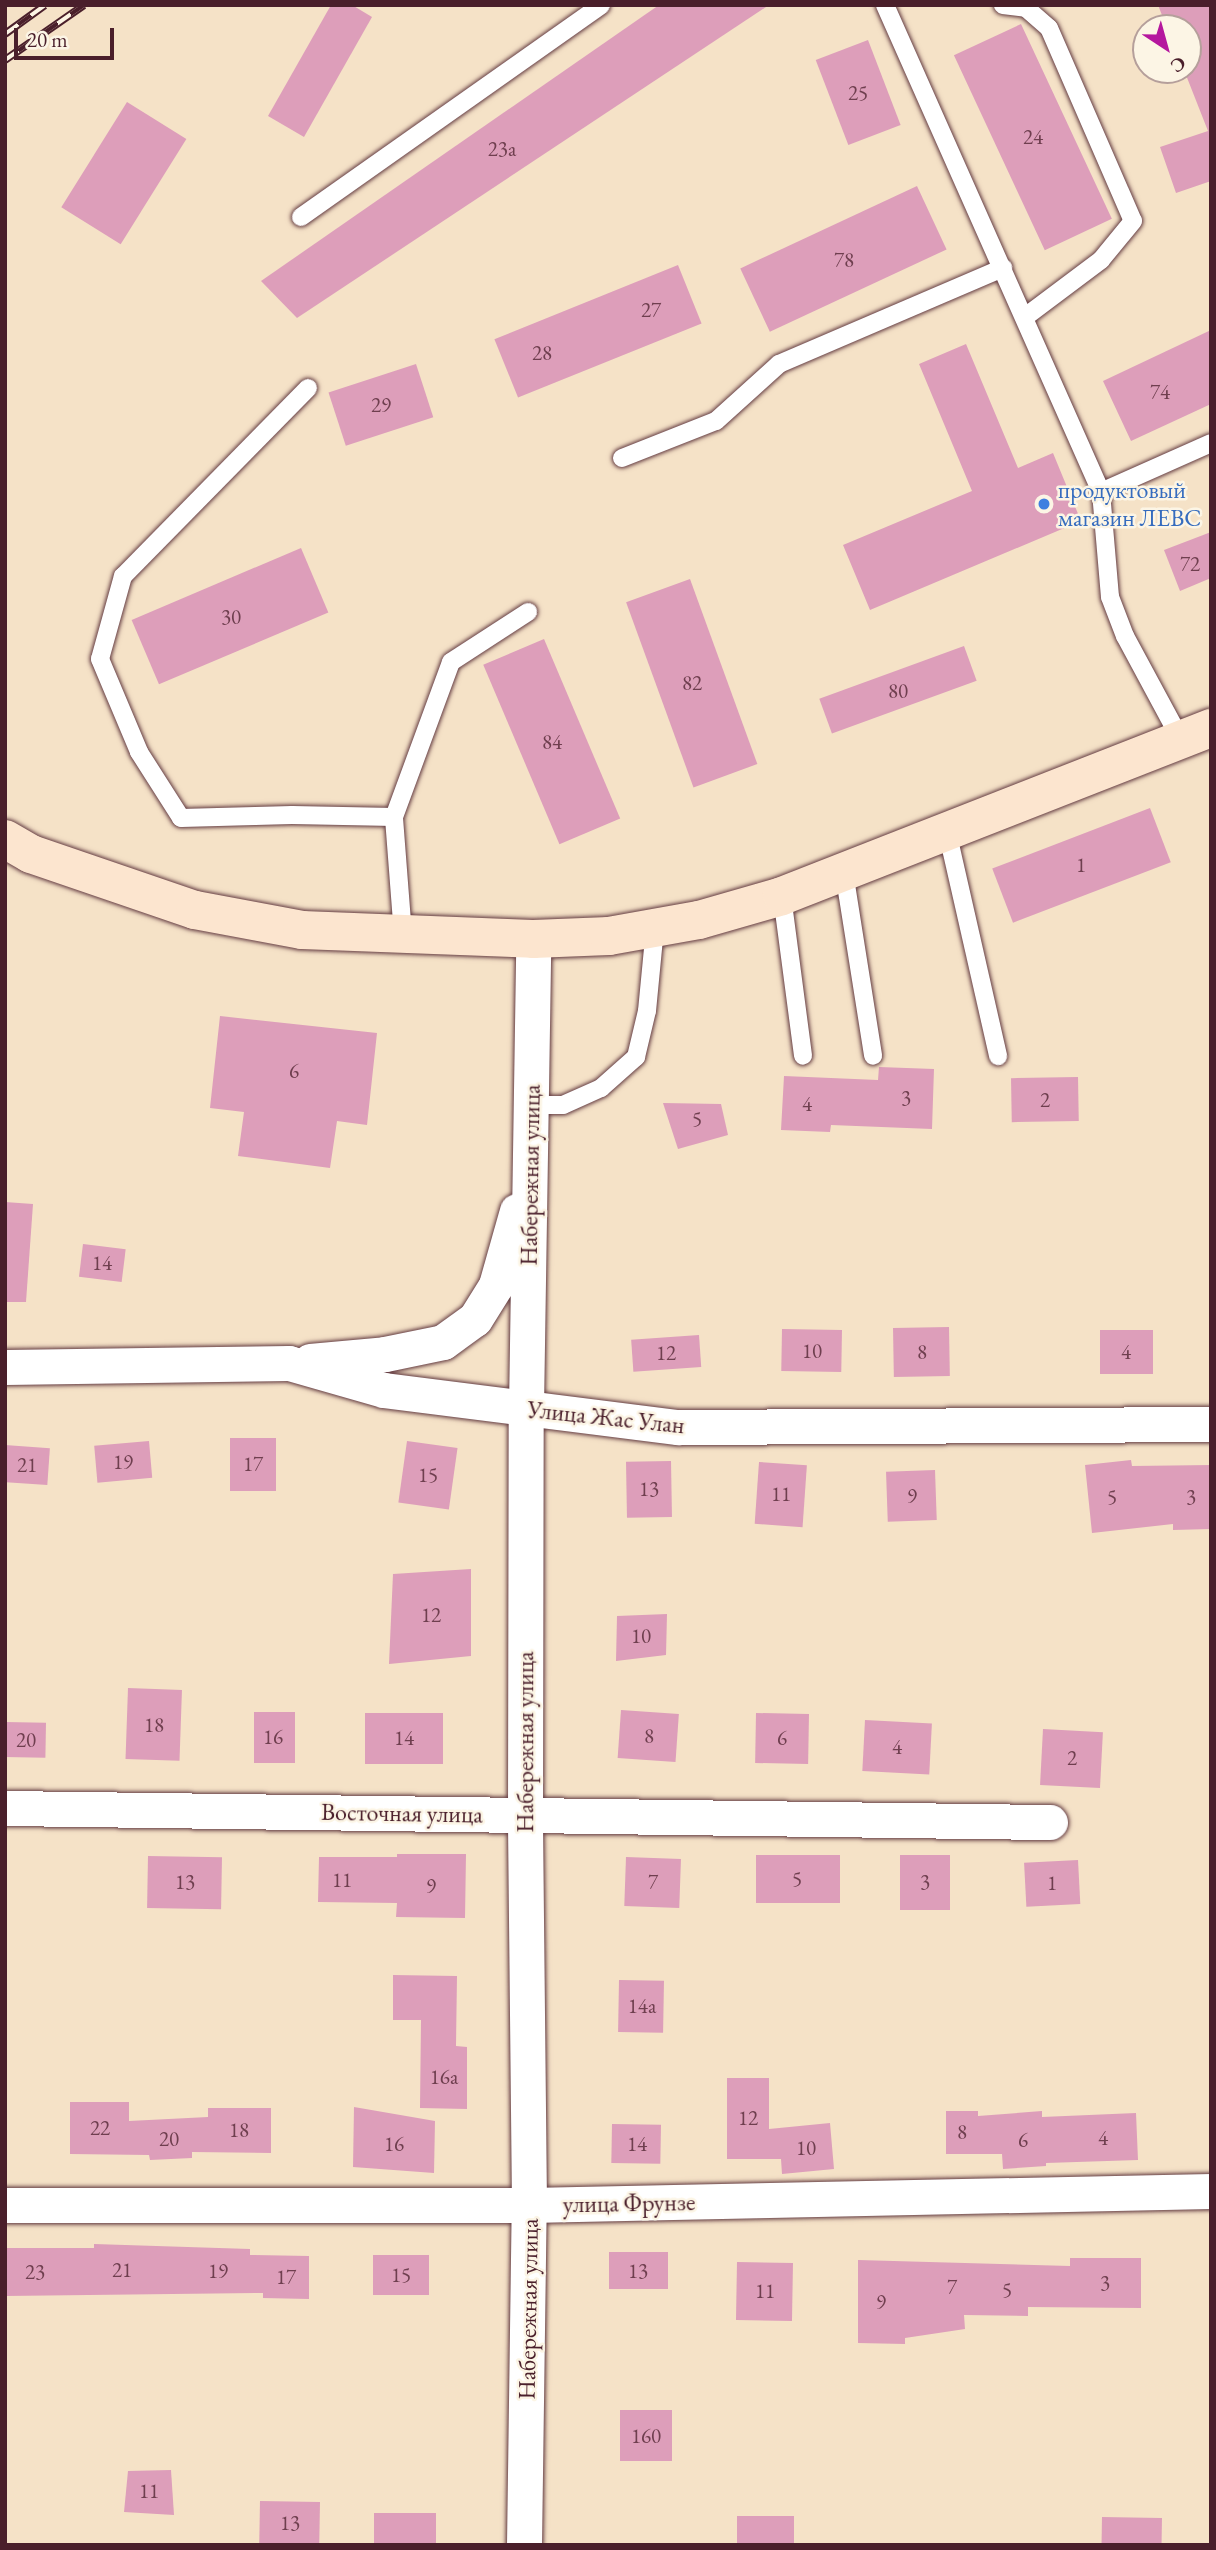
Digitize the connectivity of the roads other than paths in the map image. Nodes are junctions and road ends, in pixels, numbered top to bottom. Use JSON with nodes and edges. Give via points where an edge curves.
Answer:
{"nodes":[{"id":1,"x":601,"y":5,"type":"edge"},
{"id":2,"x":885,"y":5,"type":"edge"},
{"id":3,"x":1003,"y":5,"type":"edge"},
{"id":4,"x":301,"y":217,"type":"dead end"},
{"id":5,"x":1003,"y":268,"type":"junction"},
{"id":6,"x":1025,"y":317,"type":"junction"},
{"id":7,"x":308,"y":388,"type":"dead end"},
{"id":8,"x":1211,"y":443,"type":"edge"},
{"id":9,"x":622,"y":458,"type":"dead end"},
{"id":10,"x":1101,"y":492,"type":"junction"},
{"id":11,"x":528,"y":612,"type":"dead end"},
{"id":12,"x":1196,"y":733,"type":"edge"},
{"id":13,"x":394,"y":817,"type":"junction"},
{"id":14,"x":947,"y":831,"type":"junction"},
{"id":15,"x":5,"y":839,"type":"edge"},
{"id":16,"x":844,"y":872,"type":"junction"},
{"id":17,"x":782,"y":896,"type":"junction"},
{"id":18,"x":655,"y":928,"type":"junction"},
{"id":19,"x":403,"y":935,"type":"junction"},
{"id":20,"x":533,"y":939,"type":"junction"},
{"id":21,"x":803,"y":1056,"type":"dead end"},
{"id":22,"x":873,"y":1056,"type":"dead end"},
{"id":23,"x":998,"y":1056,"type":"dead end"},
{"id":24,"x":531,"y":1105,"type":"junction"},
{"id":25,"x":530,"y":1167,"type":"junction"},
{"id":26,"x":289,"y":1363,"type":"junction"},
{"id":27,"x":5,"y":1367,"type":"edge"},
{"id":28,"x":526,"y":1408,"type":"junction"},
{"id":29,"x":1211,"y":1424,"type":"edge"},
{"id":30,"x":5,"y":1808,"type":"edge"},
{"id":31,"x":524,"y":1815,"type":"junction"},
{"id":32,"x":1050,"y":1822,"type":"dead end"},
{"id":33,"x":1211,"y":2192,"type":"edge"},
{"id":34,"x":5,"y":2205,"type":"edge"},
{"id":35,"x":529,"y":2205,"type":"junction"},
{"id":36,"x":524,"y":2545,"type":"edge"}],
"edges":[{"from":1,"to":4,"type":"lane"},
{"from":2,"to":5,"type":"lane"},
{"from":3,"to":6,"type":"lane","via":[[1026,8],[1049,28],[1133,221],[1101,260]]},
{"from":5,"to":6,"type":"lane"},
{"from":5,"to":9,"type":"lane","via":[[779,364],[716,421]]},
{"from":6,"to":10,"type":"lane"},
{"from":7,"to":13,"type":"lane","via":[[123,576],[100,659],[139,752],[181,818]]},
{"from":8,"to":10,"type":"lane"},
{"from":10,"to":12,"type":"lane","via":[[1110,597],[1125,636]]},
{"from":11,"to":13,"type":"lane","via":[[451,662]]},
{"from":12,"to":14,"type":"main road"},
{"from":13,"to":19,"type":"lane"},
{"from":14,"to":16,"type":"main road"},
{"from":14,"to":23,"type":"lane"},
{"from":15,"to":19,"type":"main road","via":[[31,854],[195,909],[302,930]]},
{"from":16,"to":17,"type":"main road"},
{"from":16,"to":22,"type":"lane"},
{"from":17,"to":18,"type":"main road"},
{"from":17,"to":21,"type":"lane"},
{"from":18,"to":20,"type":"main road","via":[[609,936]]},
{"from":18,"to":24,"type":"lane","via":[[648,1010],[636,1057],[601,1088],[563,1105]]},
{"from":19,"to":20,"type":"main road"},
{"from":20,"to":24,"type":"street","name":"Набережная улица"},
{"from":24,"to":25,"type":"street","name":"Набережная улица"},
{"from":25,"to":26,"type":"street","via":[[496,1285],[475,1319],[443,1342],[385,1354]]},
{"from":25,"to":28,"type":"street","name":"Набережная улица"},
{"from":26,"to":27,"type":"street","name":"Улица Жас Улан"},
{"from":26,"to":28,"type":"street","name":"Улица Жас Улан","via":[[384,1390]]},
{"from":28,"to":29,"type":"street","name":"Улица Жас Улан","via":[[678,1427]]},
{"from":28,"to":31,"type":"street","name":"Набережная улица"},
{"from":30,"to":31,"type":"street","name":"Восточная улица"},
{"from":31,"to":32,"type":"street","name":"Восточная улица"},
{"from":31,"to":35,"type":"street","name":"Набережная улица"},
{"from":33,"to":35,"type":"street","name":"улица Фрунзе"},
{"from":34,"to":35,"type":"street","name":"улица Фрунзе"},
{"from":35,"to":36,"type":"street","name":"Набережная улица"}]}
